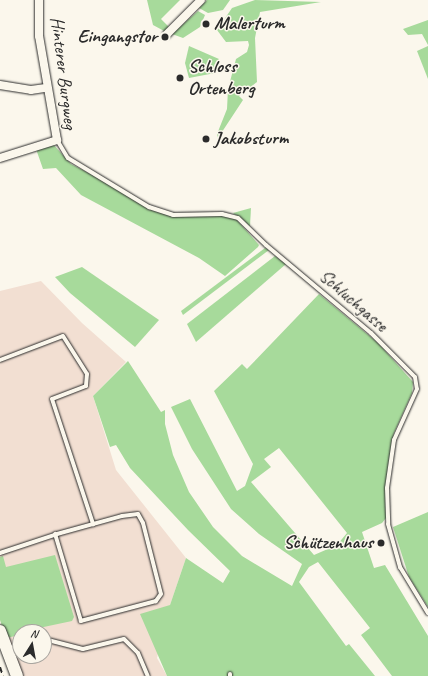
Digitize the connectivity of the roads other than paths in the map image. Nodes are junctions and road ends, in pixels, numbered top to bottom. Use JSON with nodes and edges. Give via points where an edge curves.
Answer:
{"nodes":[{"id":1,"x":38,"y":0,"type":"edge"},
{"id":2,"x":201,"y":0,"type":"edge"},
{"id":3,"x":167,"y":34,"type":"dead end"},
{"id":4,"x":0,"y":85,"type":"edge"},
{"id":5,"x":46,"y":88,"type":"junction"},
{"id":6,"x":57,"y":140,"type":"junction"},
{"id":7,"x":0,"y":158,"type":"edge"},
{"id":8,"x":0,"y":360,"type":"edge"},
{"id":9,"x":93,"y":524,"type":"junction"},
{"id":10,"x":55,"y":534,"type":"junction"},
{"id":11,"x":0,"y":553,"type":"edge"},
{"id":12,"x":428,"y":613,"type":"edge"},
{"id":13,"x":0,"y":631,"type":"edge"},
{"id":14,"x":52,"y":641,"type":"edge"},
{"id":15,"x":12,"y":648,"type":"edge"},
{"id":16,"x":7,"y":650,"type":"junction"},
{"id":17,"x":17,"y":676,"type":"edge"},
{"id":18,"x":148,"y":676,"type":"edge"}],
"edges":[{"from":1,"to":5,"type":"street","name":"Hinterer Burgweg","via":[[39,36]]},
{"from":2,"to":3,"type":"street"},
{"from":4,"to":5,"type":"street","via":[[30,90]]},
{"from":5,"to":6,"type":"street","name":"Hinterer Burgweg"},
{"from":6,"to":7,"type":"street","name":"Hinterer Burgweg"},
{"from":6,"to":12,"type":"lane","name":"Schluchgasse","via":[[68,158],[149,207],[173,215],[222,214],[238,218],[266,246],[371,333],[415,376],[417,389],[394,440],[387,488],[388,524],[400,567]]},
{"from":8,"to":9,"type":"lane","via":[[63,336],[87,374],[86,386],[52,399]]},
{"from":9,"to":10,"type":"lane"},
{"from":9,"to":10,"type":"lane","via":[[138,514],[143,523],[160,594],[156,602],[81,621]]},
{"from":10,"to":11,"type":"lane"},
{"from":13,"to":16,"type":"main road"},
{"from":14,"to":18,"type":"lane","via":[[83,649],[124,639],[138,653]]},
{"from":15,"to":16,"type":"lane"},
{"from":16,"to":17,"type":"main road"}]}
